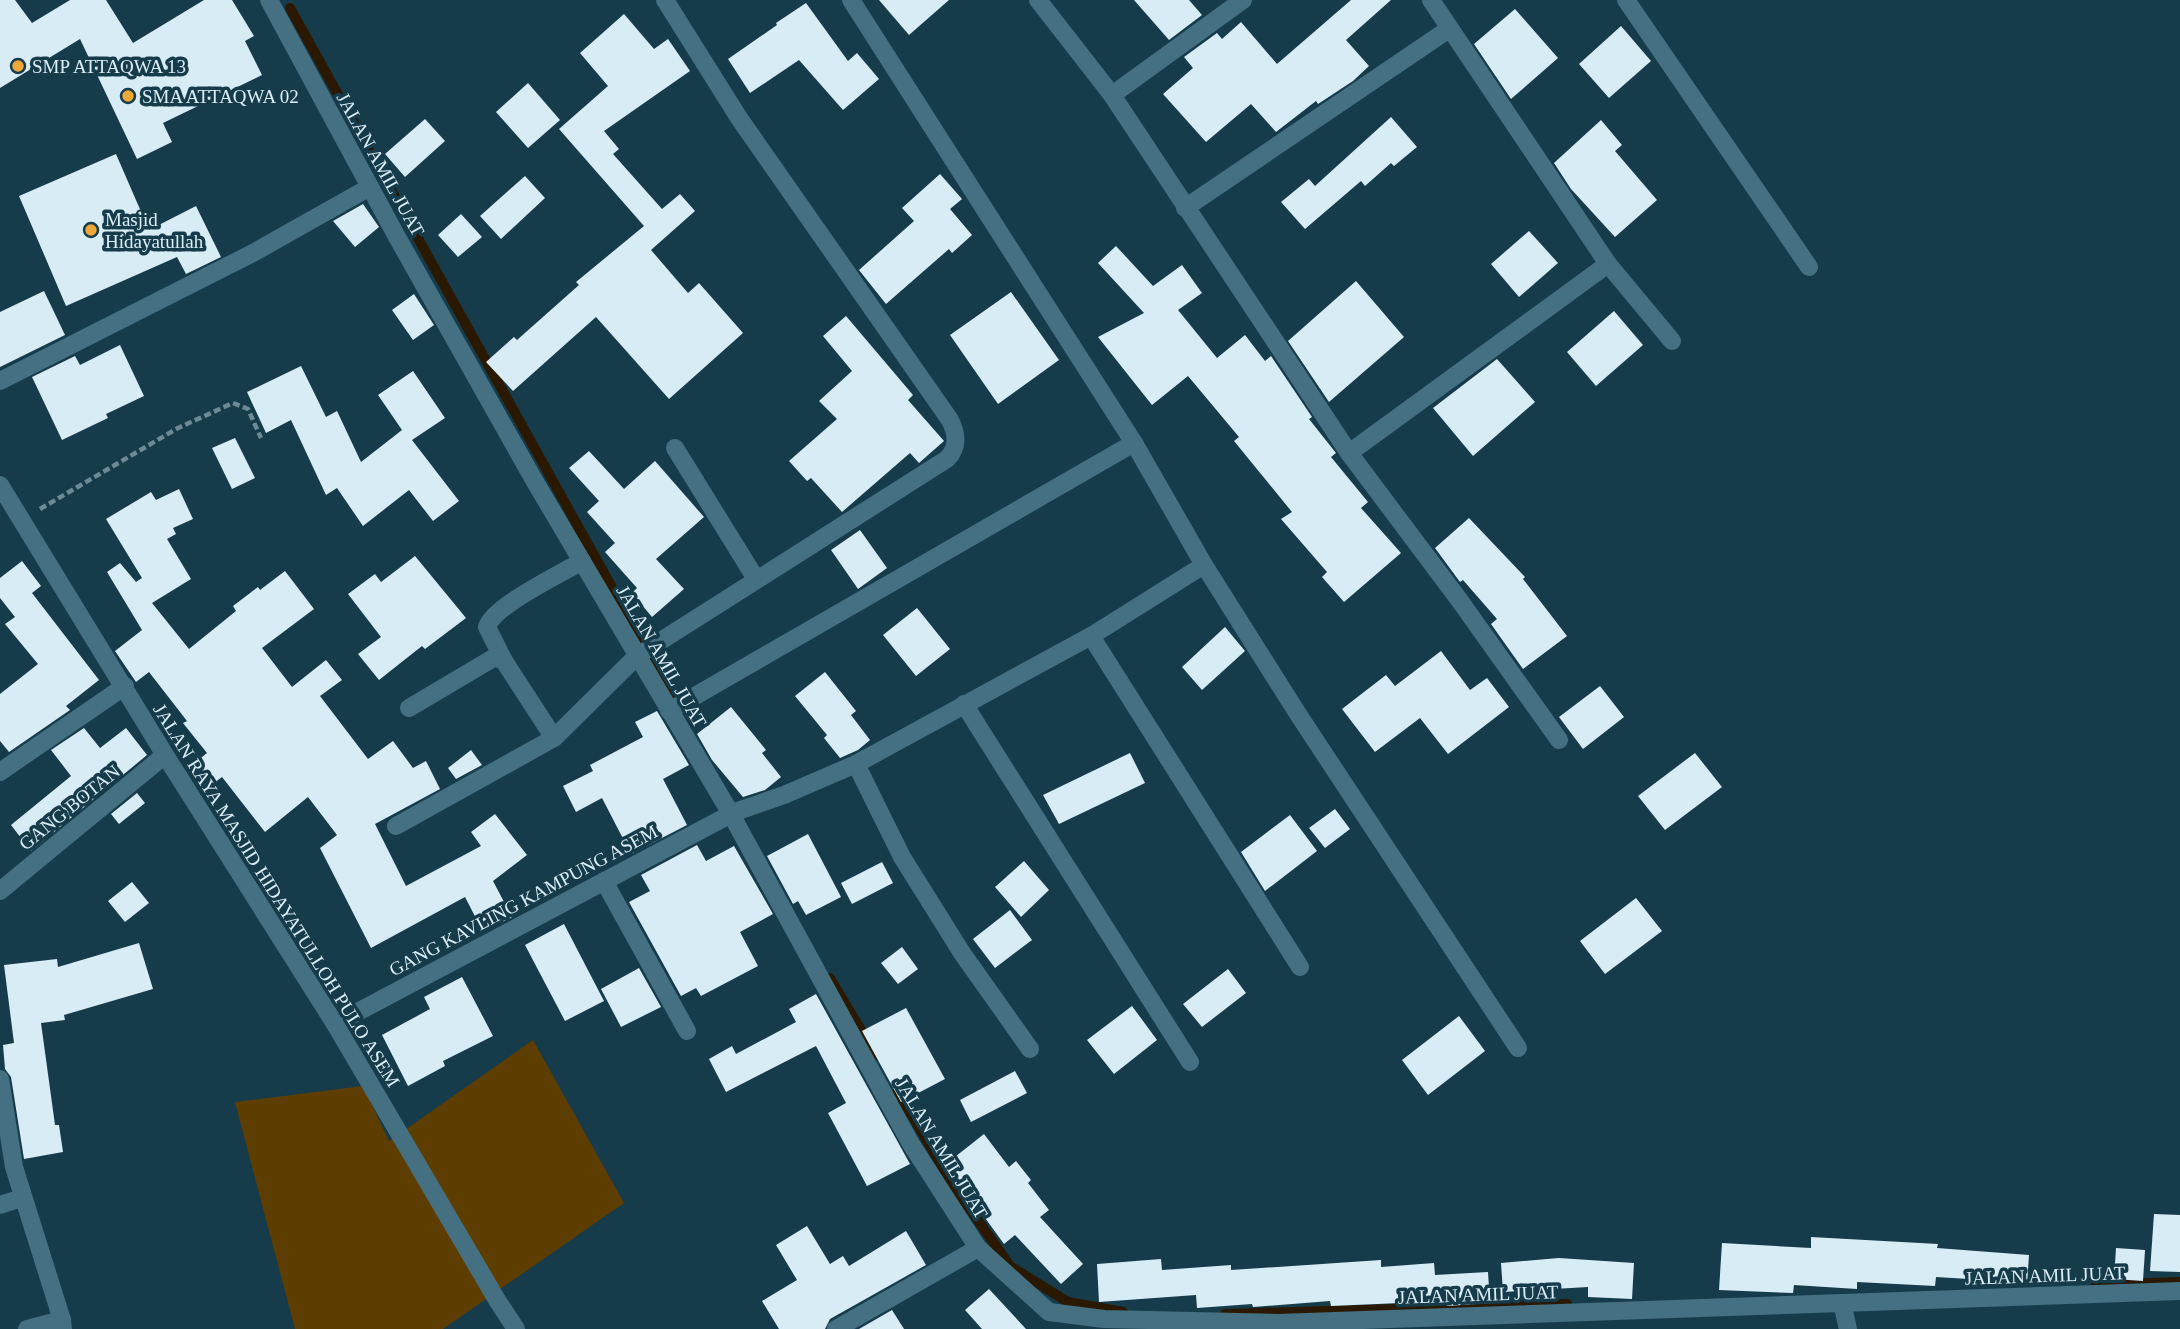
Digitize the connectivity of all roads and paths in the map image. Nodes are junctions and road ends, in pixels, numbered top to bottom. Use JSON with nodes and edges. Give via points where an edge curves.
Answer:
{"nodes":[{"id":1,"x":269,"y":0,"type":"edge"},
{"id":2,"x":665,"y":0,"type":"edge"},
{"id":3,"x":851,"y":0,"type":"edge"},
{"id":4,"x":1038,"y":0,"type":"edge"},
{"id":5,"x":1243,"y":0,"type":"edge"},
{"id":6,"x":1431,"y":0,"type":"edge"},
{"id":7,"x":1626,"y":0,"type":"edge"},
{"id":8,"x":1449,"y":29,"type":"junction"},
{"id":9,"x":1112,"y":95,"type":"junction"},
{"id":10,"x":370,"y":187,"type":"junction"},
{"id":11,"x":1185,"y":208,"type":"junction"},
{"id":12,"x":1608,"y":264,"type":"junction"},
{"id":13,"x":1809,"y":267,"type":"dead end"},
{"id":14,"x":1672,"y":341,"type":"dead end"},
{"id":15,"x":0,"y":381,"type":"edge"},
{"id":16,"x":261,"y":438,"type":"dead end"},
{"id":17,"x":1134,"y":443,"type":"junction"},
{"id":18,"x":675,"y":448,"type":"dead end"},
{"id":19,"x":1349,"y":453,"type":"junction"},
{"id":20,"x":0,"y":485,"type":"edge"},
{"id":21,"x":22,"y":520,"type":"junction"},
{"id":22,"x":582,"y":561,"type":"junction"},
{"id":23,"x":1204,"y":565,"type":"junction"},
{"id":24,"x":756,"y":579,"type":"junction"},
{"id":25,"x":1091,"y":636,"type":"junction"},
{"id":26,"x":644,"y":652,"type":"junction"},
{"id":27,"x":504,"y":661,"type":"junction"},
{"id":28,"x":125,"y":686,"type":"junction"},
{"id":29,"x":964,"y":704,"type":"junction"},
{"id":30,"x":675,"y":707,"type":"junction"},
{"id":31,"x":409,"y":708,"type":"dead end"},
{"id":32,"x":554,"y":738,"type":"junction"},
{"id":33,"x":1559,"y":740,"type":"dead end"},
{"id":34,"x":165,"y":755,"type":"junction"},
{"id":35,"x":856,"y":764,"type":"junction"},
{"id":36,"x":0,"y":772,"type":"edge"},
{"id":37,"x":735,"y":812,"type":"junction"},
{"id":38,"x":396,"y":826,"type":"dead end"},
{"id":39,"x":604,"y":881,"type":"junction"},
{"id":40,"x":0,"y":891,"type":"edge"},
{"id":41,"x":1300,"y":967,"type":"dead end"},
{"id":42,"x":335,"y":1024,"type":"junction"},
{"id":43,"x":687,"y":1031,"type":"dead end"},
{"id":44,"x":1518,"y":1048,"type":"dead end"},
{"id":45,"x":1030,"y":1049,"type":"dead end"},
{"id":46,"x":1189,"y":1062,"type":"dead end"},
{"id":47,"x":0,"y":1079,"type":"edge"},
{"id":48,"x":22,"y":1198,"type":"junction"},
{"id":49,"x":0,"y":1205,"type":"edge"},
{"id":50,"x":978,"y":1248,"type":"junction"},
{"id":51,"x":2180,"y":1291,"type":"edge"},
{"id":52,"x":1842,"y":1303,"type":"junction"},
{"id":53,"x":1049,"y":1320,"type":"edge"},
{"id":54,"x":1611,"y":1320,"type":"edge"},
{"id":55,"x":62,"y":1324,"type":"edge"},
{"id":56,"x":27,"y":1329,"type":"edge"},
{"id":57,"x":516,"y":1329,"type":"edge"},
{"id":58,"x":836,"y":1329,"type":"edge"},
{"id":59,"x":1848,"y":1329,"type":"edge"}],
"edges":[{"from":1,"to":10,"type":"street","name":"JALAN AMIL JUAT"},
{"from":2,"to":24,"type":"street","via":[[739,118],[950,420],[955,435],[955,447],[947,459]]},
{"from":3,"to":17,"type":"street"},
{"from":4,"to":9,"type":"street"},
{"from":5,"to":9,"type":"street"},
{"from":6,"to":8,"type":"street"},
{"from":7,"to":13,"type":"street"},
{"from":8,"to":11,"type":"street"},
{"from":8,"to":12,"type":"street"},
{"from":9,"to":11,"type":"street"},
{"from":10,"to":15,"type":"street","via":[[253,253]]},
{"from":10,"to":22,"type":"street","name":"JALAN AMIL JUAT"},
{"from":11,"to":19,"type":"street"},
{"from":12,"to":14,"type":"street"},
{"from":12,"to":19,"type":"street"},
{"from":16,"to":21,"type":"path","via":[[248,409],[233,403],[178,428]]},
{"from":17,"to":23,"type":"street"},
{"from":17,"to":30,"type":"street"},
{"from":18,"to":24,"type":"street"},
{"from":19,"to":33,"type":"street"},
{"from":20,"to":21,"type":"street","name":"JALAN RAYA MASJID HIDAYATULLOH PULO ASEM"},
{"from":21,"to":28,"type":"street","name":"JALAN RAYA MASJID HIDAYATULLOH PULO ASEM"},
{"from":22,"to":26,"type":"street","name":"JALAN AMIL JUAT"},
{"from":22,"to":27,"type":"street","via":[[489,618],[487,627]]},
{"from":23,"to":25,"type":"street","name":"GANG KAVLING KAMPUNG ASEM"},
{"from":23,"to":44,"type":"street"},
{"from":24,"to":26,"type":"street"},
{"from":25,"to":29,"type":"street","name":"GANG KAVLING KAMPUNG ASEM"},
{"from":25,"to":41,"type":"street"},
{"from":26,"to":30,"type":"street","name":"JALAN AMIL JUAT"},
{"from":26,"to":32,"type":"street"},
{"from":27,"to":31,"type":"street","via":[[495,657],[484,661]]},
{"from":27,"to":32,"type":"street"},
{"from":28,"to":34,"type":"street","name":"JALAN RAYA MASJID HIDAYATULLOH PULO ASEM"},
{"from":28,"to":36,"type":"street"},
{"from":29,"to":35,"type":"street","name":"GANG KAVLING KAMPUNG ASEM"},
{"from":29,"to":46,"type":"street"},
{"from":30,"to":37,"type":"street","name":"JALAN AMIL JUAT"},
{"from":32,"to":38,"type":"street"},
{"from":34,"to":40,"type":"street","name":"GANG BOTAN"},
{"from":34,"to":42,"type":"street","name":"JALAN RAYA MASJID HIDAYATULLOH PULO ASEM"},
{"from":35,"to":37,"type":"street","name":"GANG KAVLING KAMPUNG ASEM"},
{"from":35,"to":45,"type":"street","via":[[902,857]]},
{"from":37,"to":39,"type":"street","name":"GANG KAVLING KAMPUNG ASEM"},
{"from":37,"to":50,"type":"street","name":"JALAN AMIL JUAT","via":[[911,1144]]},
{"from":39,"to":42,"type":"street","name":"GANG KAVLING KAMPUNG ASEM"},
{"from":39,"to":43,"type":"street"},
{"from":42,"to":57,"type":"street","name":"JALAN RAYA MASJID HIDAYATULLOH PULO ASEM"},
{"from":47,"to":48,"type":"street"},
{"from":48,"to":49,"type":"street"},
{"from":48,"to":55,"type":"street"},
{"from":50,"to":53,"type":"street","name":"JALAN AMIL JUAT"},
{"from":50,"to":58,"type":"street"},
{"from":51,"to":52,"type":"street","name":"JALAN AMIL JUAT"},
{"from":52,"to":54,"type":"street","name":"JALAN AMIL JUAT"},
{"from":52,"to":59,"type":"street"},
{"from":53,"to":54,"type":"street","name":"JALAN AMIL JUAT"},
{"from":55,"to":56,"type":"street"}]}
